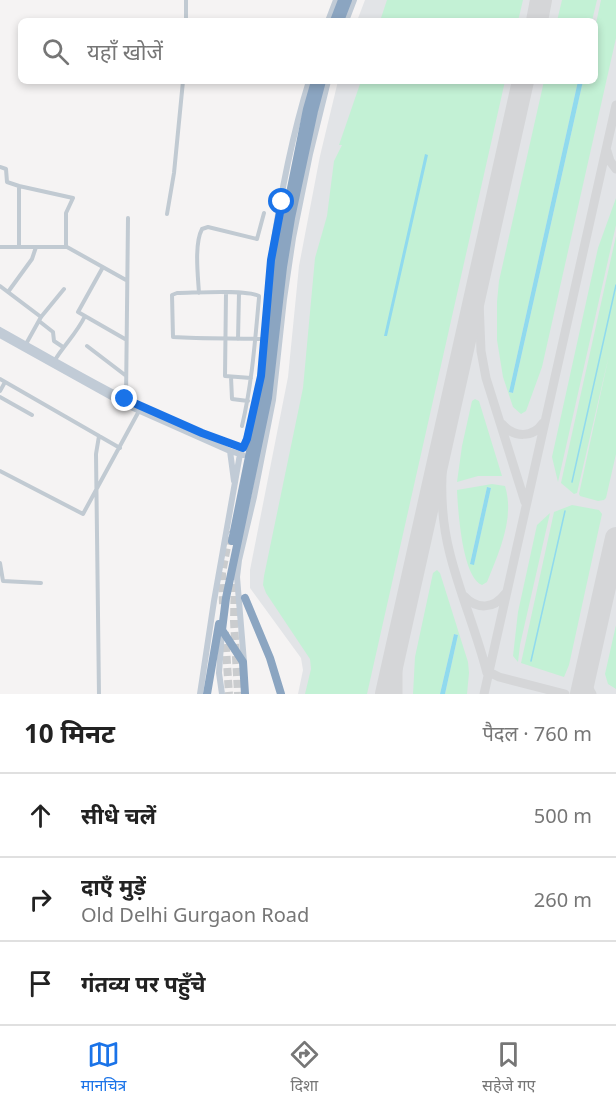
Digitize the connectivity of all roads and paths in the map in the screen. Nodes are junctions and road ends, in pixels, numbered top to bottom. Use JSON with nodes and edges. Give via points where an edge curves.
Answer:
{"nodes":[{"id":1,"x":186,"y":0,"type":"edge"},
{"id":2,"x":336,"y":0,"type":"edge"},
{"id":3,"x":342,"y":0,"type":"edge"},
{"id":4,"x":348,"y":0,"type":"edge"},
{"id":5,"x":354,"y":0,"type":"edge"},
{"id":6,"x":186,"y":18,"type":"edge"},
{"id":7,"x":329,"y":18,"type":"edge"},
{"id":8,"x":335,"y":18,"type":"edge"},
{"id":9,"x":341,"y":18,"type":"edge"},
{"id":10,"x":347,"y":18,"type":"edge"},
{"id":11,"x":183,"y":84,"type":"edge"},
{"id":12,"x":308,"y":84,"type":"edge"},
{"id":13,"x":314,"y":84,"type":"edge"},
{"id":14,"x":321,"y":84,"type":"edge"},
{"id":15,"x":327,"y":84,"type":"edge"},
{"id":16,"x":0,"y":167,"type":"edge"},
{"id":17,"x":0,"y":181,"type":"edge"},
{"id":18,"x":7,"y":182,"type":"junction"},
{"id":19,"x":19,"y":186,"type":"junction"},
{"id":20,"x":264,"y":213,"type":"dead end"},
{"id":21,"x":167,"y":214,"type":"dead end"},
{"id":22,"x":128,"y":218,"type":"dead end"},
{"id":23,"x":0,"y":247,"type":"edge"},
{"id":24,"x":19,"y":247,"type":"junction"},
{"id":25,"x":36,"y":247,"type":"junction"},
{"id":26,"x":66,"y":247,"type":"junction"},
{"id":27,"x":103,"y":267,"type":"junction"},
{"id":28,"x":126,"y":280,"type":"junction"},
{"id":29,"x":0,"y":286,"type":"edge"},
{"id":30,"x":64,"y":289,"type":"dead end"},
{"id":31,"x":8,"y":292,"type":"junction"},
{"id":32,"x":200,"y":293,"type":"junction"},
{"id":33,"x":226,"y":293,"type":"junction"},
{"id":34,"x":239,"y":293,"type":"junction"},
{"id":35,"x":85,"y":316,"type":"junction"},
{"id":36,"x":40,"y":319,"type":"junction"},
{"id":37,"x":0,"y":330,"type":"edge"},
{"id":38,"x":0,"y":335,"type":"edge"},
{"id":39,"x":255,"y":338,"type":"junction"},
{"id":40,"x":125,"y":339,"type":"junction"},
{"id":41,"x":226,"y":339,"type":"junction"},
{"id":42,"x":238,"y":339,"type":"junction"},
{"id":43,"x":269,"y":339,"type":"junction"},
{"id":44,"x":26,"y":344,"type":"junction"},
{"id":45,"x":87,"y":346,"type":"dead end"},
{"id":46,"x":63,"y":347,"type":"junction"},
{"id":47,"x":55,"y":360,"type":"junction"},
{"id":48,"x":126,"y":375,"type":"junction"},
{"id":49,"x":231,"y":377,"type":"junction"},
{"id":50,"x":251,"y":378,"type":"junction"},
{"id":51,"x":0,"y":379,"type":"edge"},
{"id":52,"x":5,"y":382,"type":"junction"},
{"id":53,"x":0,"y":391,"type":"edge"},
{"id":54,"x":0,"y":397,"type":"edge"},
{"id":55,"x":124,"y":400,"type":"junction"},
{"id":56,"x":248,"y":401,"type":"junction"},
{"id":57,"x":140,"y":411,"type":"junction"},
{"id":58,"x":32,"y":415,"type":"dead end"},
{"id":59,"x":242,"y":426,"type":"dead end"},
{"id":60,"x":99,"y":436,"type":"junction"},
{"id":61,"x":120,"y":447,"type":"junction"},
{"id":62,"x":230,"y":451,"type":"junction"},
{"id":63,"x":249,"y":453,"type":"junction"},
{"id":64,"x":0,"y":471,"type":"edge"},
{"id":65,"x":97,"y":489,"type":"junction"},
{"id":66,"x":234,"y":493,"type":"junction"},
{"id":67,"x":0,"y":563,"type":"edge"},
{"id":68,"x":41,"y":583,"type":"dead end"},
{"id":69,"x":244,"y":598,"type":"dead end"},
{"id":70,"x":222,"y":630,"type":"junction"},
{"id":71,"x":244,"y":665,"type":"junction"},
{"id":72,"x":99,"y":694,"type":"edge"},
{"id":73,"x":200,"y":694,"type":"edge"},
{"id":74,"x":207,"y":694,"type":"edge"},
{"id":75,"x":222,"y":694,"type":"edge"},
{"id":76,"x":245,"y":694,"type":"edge"},
{"id":77,"x":281,"y":694,"type":"edge"}],
"edges":[{"from":1,"to":6,"type":"street"},
{"from":2,"to":7,"type":"street"},
{"from":3,"to":8,"type":"highway"},
{"from":4,"to":9,"type":"highway"},
{"from":5,"to":10,"type":"street"},
{"from":11,"to":21,"type":"street"},
{"from":12,"to":43,"type":"street","via":[[271,260]]},
{"from":13,"to":43,"type":"highway","via":[[276,266]]},
{"from":14,"to":43,"type":"highway"},
{"from":15,"to":71,"type":"street","via":[[293,238],[273,400],[238,560]]},
{"from":16,"to":18,"type":"street","via":[[6,169]]},
{"from":17,"to":18,"type":"street"},
{"from":18,"to":19,"type":"street"},
{"from":19,"to":24,"type":"street"},
{"from":19,"to":26,"type":"street","via":[[73,198],[66,213]]},
{"from":20,"to":32,"type":"street","via":[[257,238],[202,229],[198,256]]},
{"from":22,"to":28,"type":"street"},
{"from":23,"to":24,"type":"street"},
{"from":24,"to":25,"type":"street"},
{"from":25,"to":26,"type":"street"},
{"from":25,"to":31,"type":"street"},
{"from":26,"to":27,"type":"street"},
{"from":27,"to":28,"type":"street"},
{"from":27,"to":35,"type":"street","via":[[78,312]]},
{"from":28,"to":40,"type":"street"},
{"from":29,"to":31,"type":"street"},
{"from":30,"to":36,"type":"street"},
{"from":31,"to":36,"type":"street"},
{"from":32,"to":33,"type":"street"},
{"from":32,"to":41,"type":"street","via":[[172,295],[172,336]]},
{"from":33,"to":34,"type":"street"},
{"from":33,"to":41,"type":"street"},
{"from":34,"to":39,"type":"street","via":[[259,296]]},
{"from":34,"to":42,"type":"street"},
{"from":35,"to":40,"type":"street"},
{"from":35,"to":46,"type":"street"},
{"from":36,"to":44,"type":"street"},
{"from":36,"to":46,"type":"street","via":[[54,332],[54,341]]},
{"from":37,"to":44,"type":"street"},
{"from":38,"to":55,"type":"street"},
{"from":39,"to":42,"type":"street"},
{"from":39,"to":43,"type":"street"},
{"from":39,"to":50,"type":"street"},
{"from":40,"to":48,"type":"street"},
{"from":41,"to":42,"type":"street"},
{"from":41,"to":49,"type":"street","via":[[225,376]]},
{"from":43,"to":63,"type":"street","via":[[247,439]]},
{"from":43,"to":63,"type":"highway","via":[[268,398]]},
{"from":44,"to":47,"type":"street"},
{"from":45,"to":48,"type":"street"},
{"from":46,"to":47,"type":"street"},
{"from":47,"to":55,"type":"street"},
{"from":48,"to":55,"type":"street"},
{"from":49,"to":50,"type":"street"},
{"from":49,"to":56,"type":"street","via":[[232,399]]},
{"from":50,"to":56,"type":"street"},
{"from":51,"to":52,"type":"street"},
{"from":52,"to":53,"type":"street"},
{"from":52,"to":60,"type":"street"},
{"from":54,"to":58,"type":"street"},
{"from":55,"to":57,"type":"street"},
{"from":55,"to":63,"type":"street"},
{"from":56,"to":59,"type":"street"},
{"from":57,"to":61,"type":"street"},
{"from":57,"to":62,"type":"street"},
{"from":60,"to":61,"type":"street"},
{"from":60,"to":65,"type":"street"},
{"from":61,"to":65,"type":"street"},
{"from":62,"to":63,"type":"street"},
{"from":62,"to":66,"type":"street"},
{"from":63,"to":66,"type":"street"},
{"from":63,"to":70,"type":"highway"},
{"from":63,"to":74,"type":"highway"},
{"from":64,"to":65,"type":"street","via":[[81,514]]},
{"from":65,"to":72,"type":"street"},
{"from":66,"to":73,"type":"street"},
{"from":67,"to":68,"type":"street","via":[[3,581]]},
{"from":69,"to":77,"type":"highway"},
{"from":70,"to":71,"type":"highway"},
{"from":70,"to":75,"type":"street"},
{"from":71,"to":76,"type":"highway"}]}
